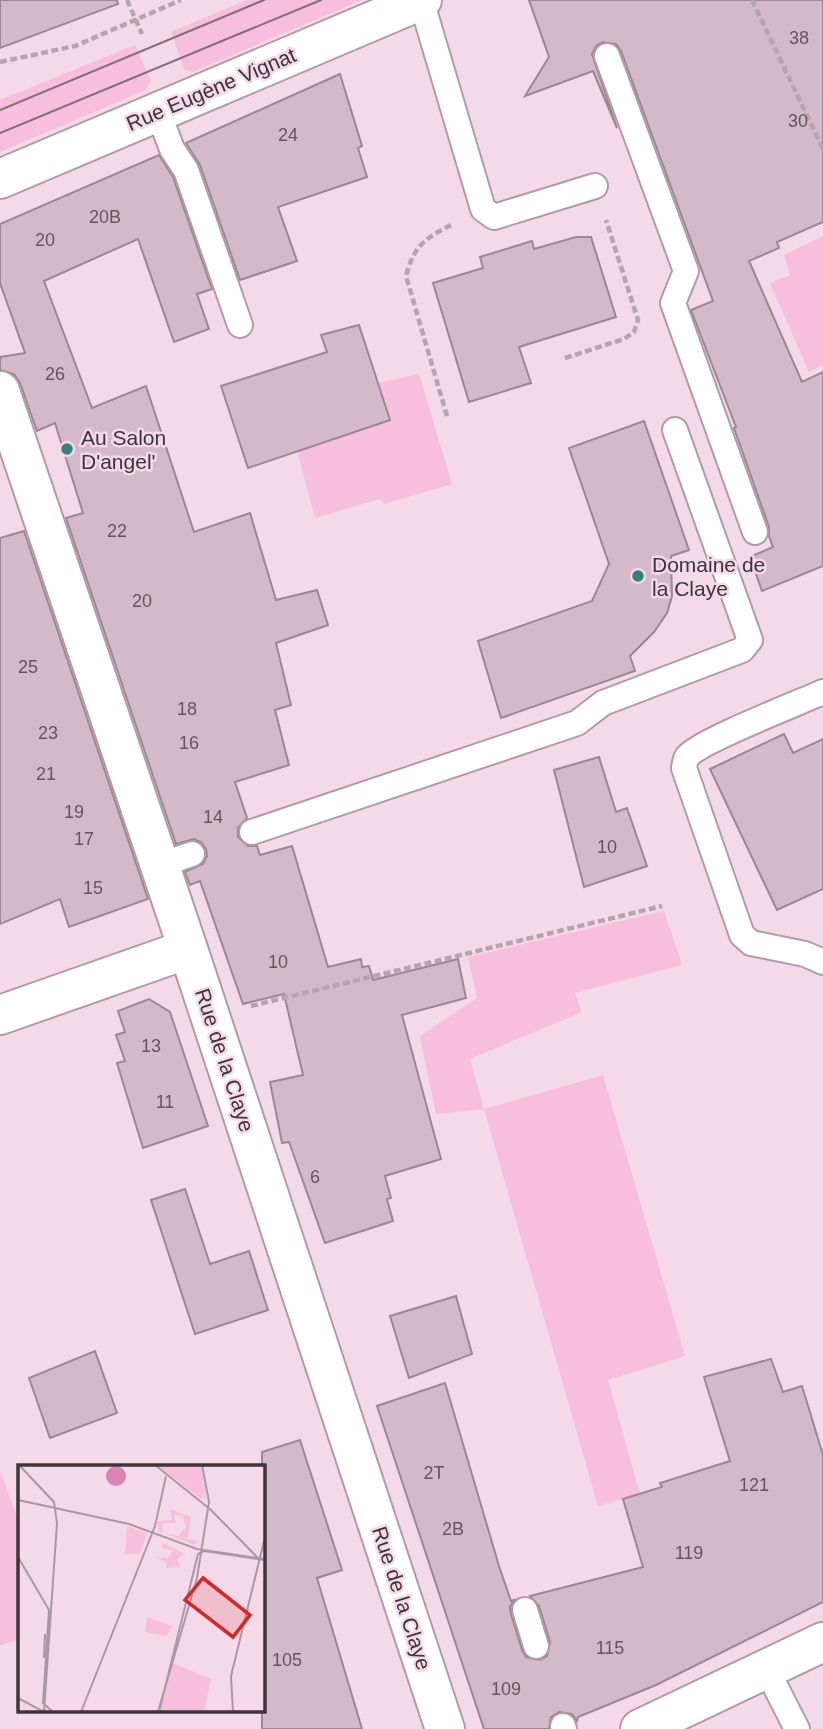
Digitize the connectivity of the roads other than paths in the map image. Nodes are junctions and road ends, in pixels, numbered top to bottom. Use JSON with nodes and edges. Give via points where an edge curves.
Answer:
{"nodes":[{"id":1,"x":421,"y":0,"type":"edge"},
{"id":2,"x":607,"y":56,"type":"dead end"},
{"id":3,"x":158,"y":112,"type":"junction"},
{"id":4,"x":0,"y":179,"type":"edge"},
{"id":5,"x":595,"y":186,"type":"road end"},
{"id":6,"x":240,"y":325,"type":"dead end"},
{"id":7,"x":0,"y":391,"type":"edge"},
{"id":8,"x":675,"y":430,"type":"dead end"},
{"id":9,"x":755,"y":532,"type":"dead end"},
{"id":10,"x":823,"y":692,"type":"edge"},
{"id":11,"x":252,"y":832,"type":"dead end"},
{"id":12,"x":188,"y":949,"type":"junction"},
{"id":13,"x":823,"y":962,"type":"edge"},
{"id":14,"x":0,"y":1015,"type":"edge"},
{"id":15,"x":525,"y":1610,"type":"dead end"},
{"id":16,"x":823,"y":1642,"type":"edge"},
{"id":17,"x":537,"y":1646,"type":"dead end"},
{"id":18,"x":766,"y":1670,"type":"junction"},
{"id":19,"x":445,"y":1729,"type":"edge"},
{"id":20,"x":640,"y":1729,"type":"edge"},
{"id":21,"x":797,"y":1729,"type":"edge"}],
"edges":[{"from":1,"to":3,"type":"street","name":"Rue Eugène Vignat"},
{"from":1,"to":5,"type":"lane","via":[[483,209],[494,217]]},
{"from":2,"to":9,"type":"lane","via":[[686,271],[673,303]]},
{"from":3,"to":4,"type":"street","name":"Rue Eugène Vignat"},
{"from":3,"to":6,"type":"lane","via":[[186,170]]},
{"from":7,"to":12,"type":"street","name":"Rue de la Claye","via":[[176,860]]},
{"from":8,"to":11,"type":"lane","via":[[750,640],[742,650],[603,703],[577,723]]},
{"from":10,"to":13,"type":"lane","via":[[699,748],[688,756],[684,768],[743,935],[751,943]]},
{"from":12,"to":14,"type":"street"},
{"from":12,"to":19,"type":"street","name":"Rue de la Claye"},
{"from":15,"to":17,"type":"lane"},
{"from":16,"to":18,"type":"street"},
{"from":18,"to":20,"type":"street"},
{"from":18,"to":21,"type":"lane"}]}
